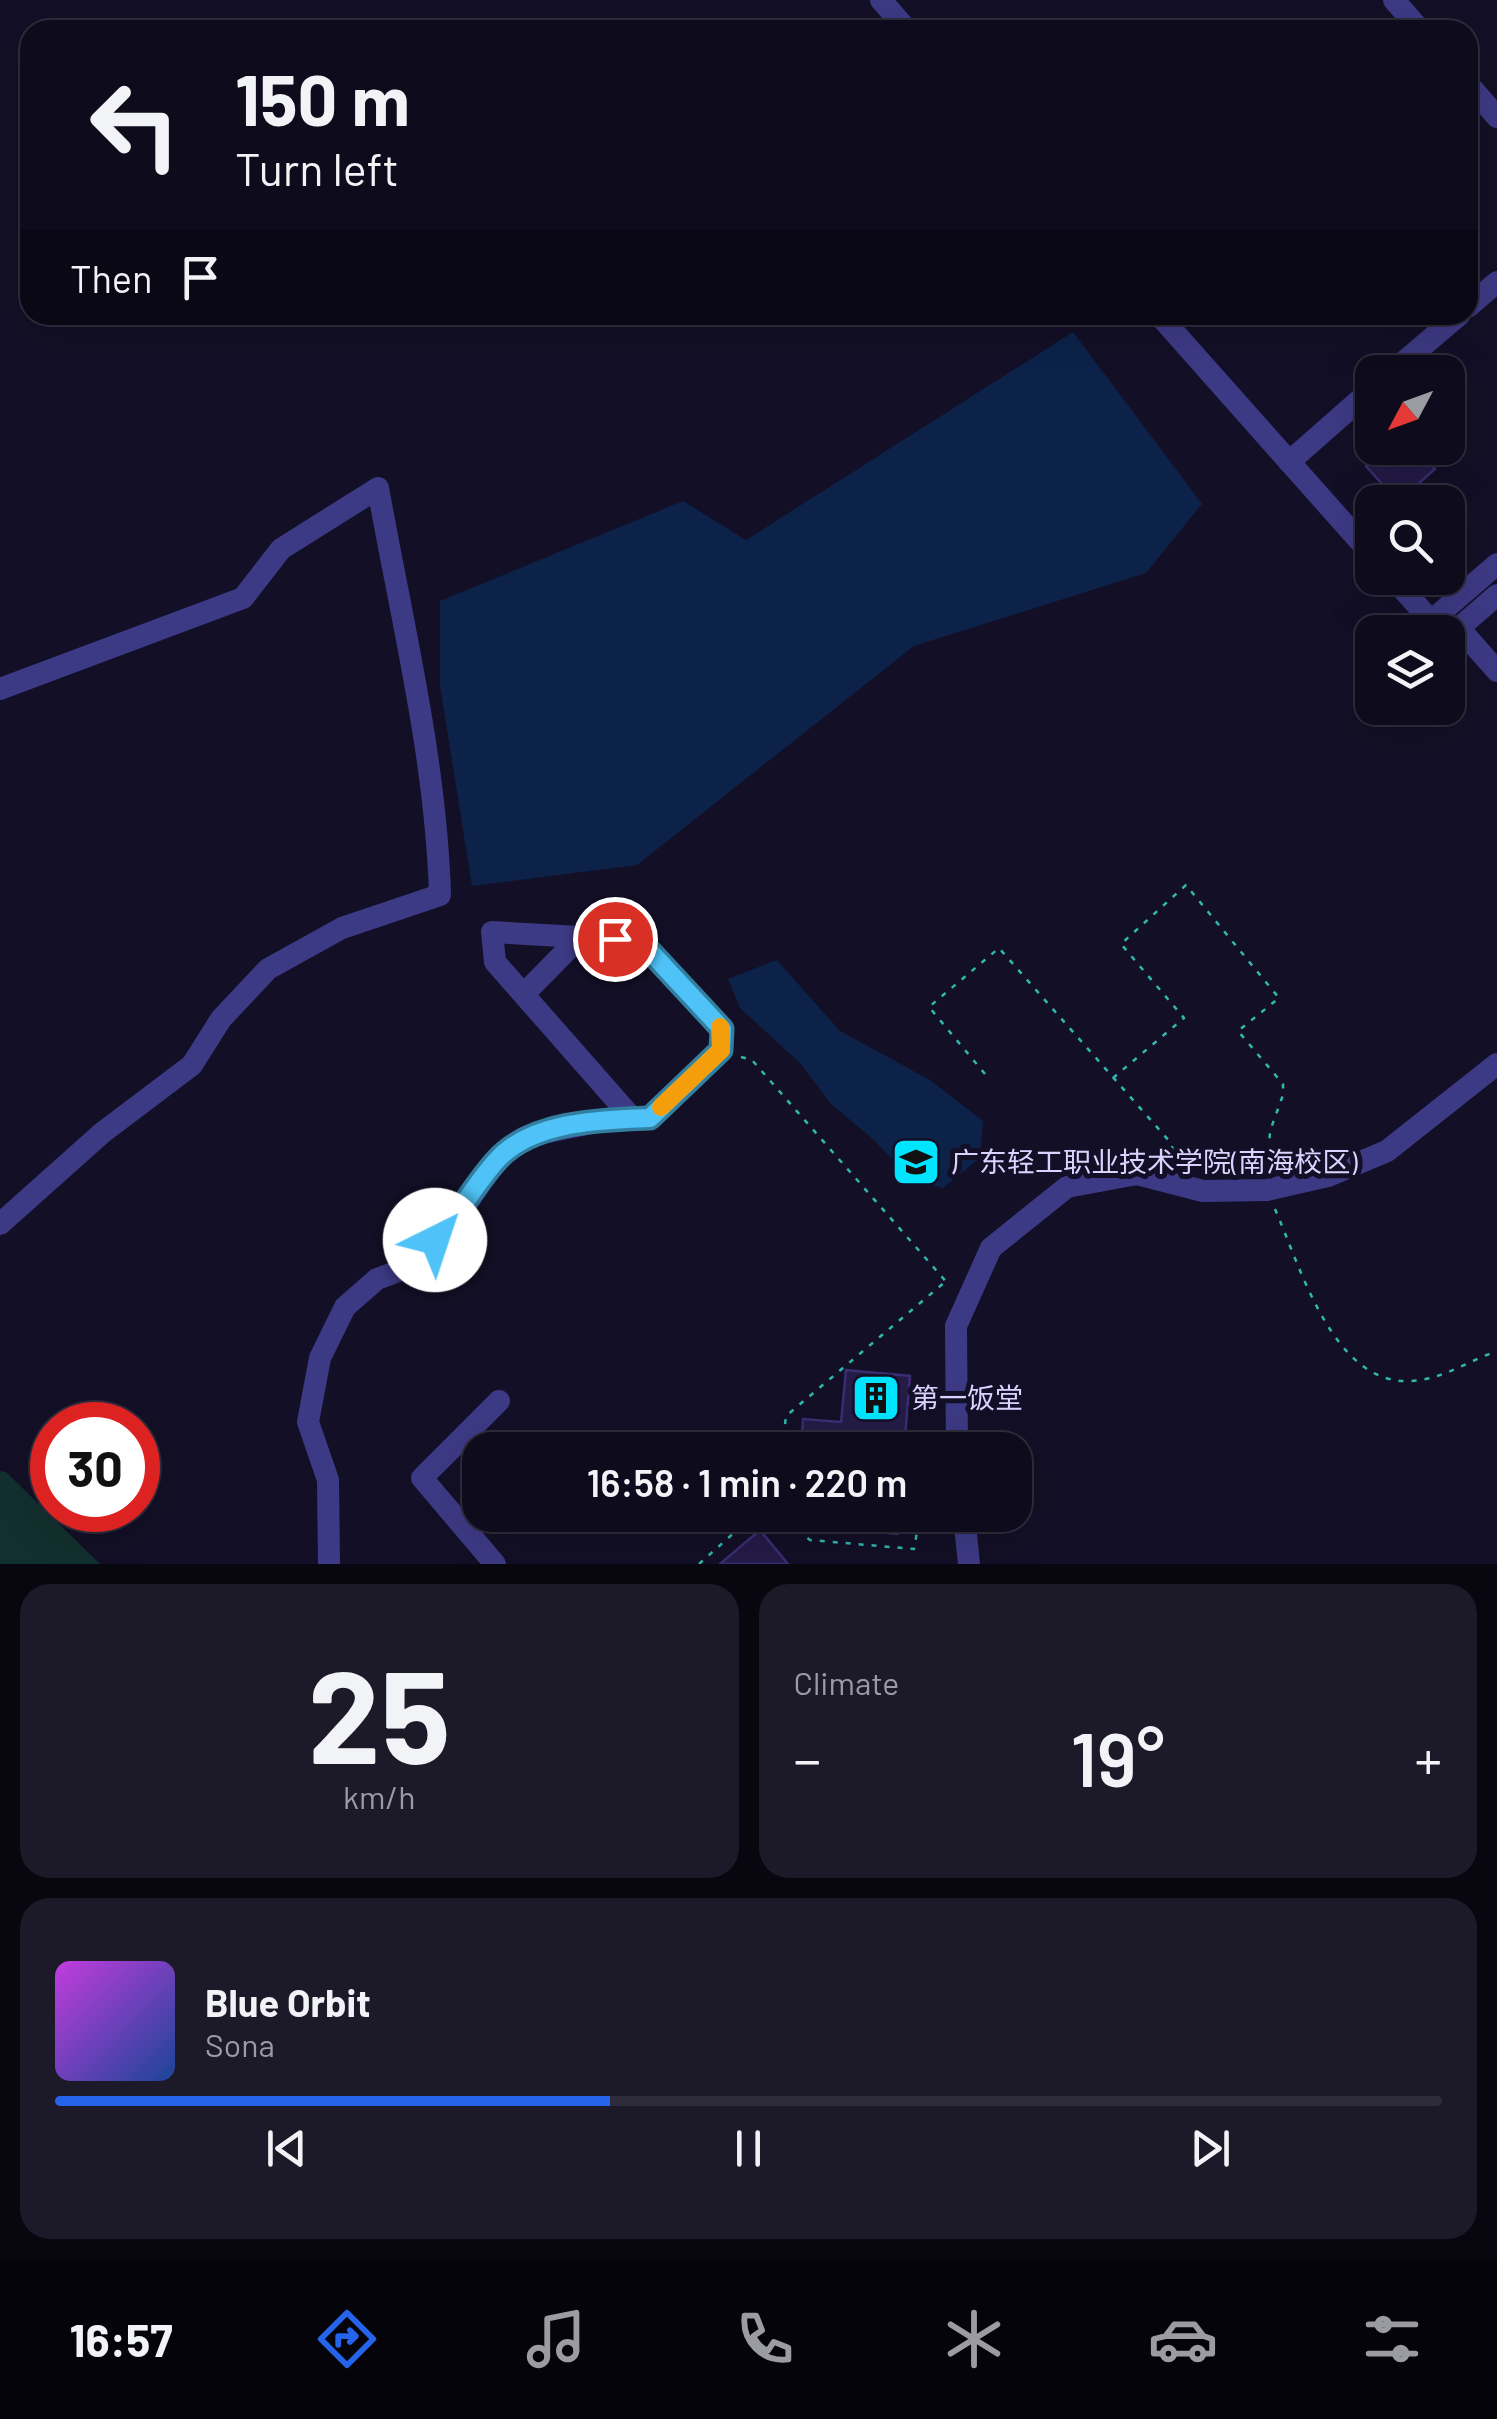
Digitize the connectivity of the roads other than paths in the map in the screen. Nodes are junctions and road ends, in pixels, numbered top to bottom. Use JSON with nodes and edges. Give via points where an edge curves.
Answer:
{"nodes":[{"id":1,"x":881,"y":0,"type":"edge"},
{"id":2,"x":1394,"y":0,"type":"edge"},
{"id":3,"x":898,"y":20,"type":"edge"},
{"id":4,"x":1411,"y":20,"type":"edge"},
{"id":5,"x":1478,"y":95,"type":"edge"},
{"id":6,"x":1497,"y":117,"type":"edge"},
{"id":7,"x":1497,"y":282,"type":"edge"},
{"id":8,"x":1478,"y":299,"type":"edge"},
{"id":9,"x":1168,"y":325,"type":"edge"},
{"id":10,"x":1447,"y":325,"type":"edge"},
{"id":11,"x":1412,"y":355,"type":"edge"},
{"id":12,"x":1355,"y":404,"type":"edge"},
{"id":13,"x":1289,"y":462,"type":"junction"},
{"id":14,"x":1355,"y":536,"type":"edge"},
{"id":15,"x":1497,"y":564,"type":"edge"},
{"id":16,"x":1408,"y":595,"type":"edge"},
{"id":17,"x":1497,"y":595,"type":"edge"},
{"id":18,"x":1426,"y":615,"type":"edge"},
{"id":19,"x":1437,"y":615,"type":"edge"},
{"id":20,"x":1465,"y":622,"type":"edge"},
{"id":21,"x":1465,"y":636,"type":"edge"},
{"id":22,"x":1497,"y":671,"type":"edge"},
{"id":23,"x":0,"y":689,"type":"edge"},
{"id":24,"x":580,"y":937,"type":"junction"},
{"id":25,"x":524,"y":994,"type":"junction"},
{"id":26,"x":1497,"y":1064,"type":"edge"},
{"id":27,"x":633,"y":1119,"type":"junction"},
{"id":28,"x":0,"y":1224,"type":"edge"},
{"id":29,"x":499,"y":1401,"type":"dead end"},
{"id":30,"x":957,"y":1432,"type":"edge"},
{"id":31,"x":966,"y":1532,"type":"edge"},
{"id":32,"x":329,"y":1564,"type":"edge"},
{"id":33,"x":496,"y":1564,"type":"edge"},
{"id":34,"x":969,"y":1564,"type":"edge"}],
"edges":[{"from":1,"to":3,"type":"street"},
{"from":2,"to":4,"type":"street"},
{"from":5,"to":6,"type":"street"},
{"from":7,"to":8,"type":"street"},
{"from":9,"to":13,"type":"street"},
{"from":10,"to":11,"type":"street"},
{"from":12,"to":13,"type":"street"},
{"from":13,"to":14,"type":"street"},
{"from":15,"to":19,"type":"street"},
{"from":16,"to":18,"type":"street"},
{"from":17,"to":20,"type":"street"},
{"from":21,"to":22,"type":"street"},
{"from":23,"to":28,"type":"street","via":[[243,598],[281,549],[378,488],[420,726],[440,895],[342,928],[268,970],[221,1019],[192,1065],[102,1133]]},
{"from":24,"to":25,"type":"street"},
{"from":24,"to":25,"type":"street","via":[[492,932],[495,962]]},
{"from":24,"to":27,"type":"street","via":[[645,946],[722,1029],[721,1050],[650,1118]]},
{"from":25,"to":27,"type":"street"},
{"from":26,"to":30,"type":"street","via":[[1387,1151],[1328,1176],[1266,1190],[1203,1191],[1137,1174],[1067,1187],[991,1248],[956,1326]]},
{"from":27,"to":32,"type":"street","via":[[528,1136],[497,1159],[459,1216],[412,1266],[377,1279],[345,1307],[320,1358],[308,1422],[328,1480]]},
{"from":29,"to":33,"type":"street","via":[[422,1478]]},
{"from":31,"to":34,"type":"street"}]}
